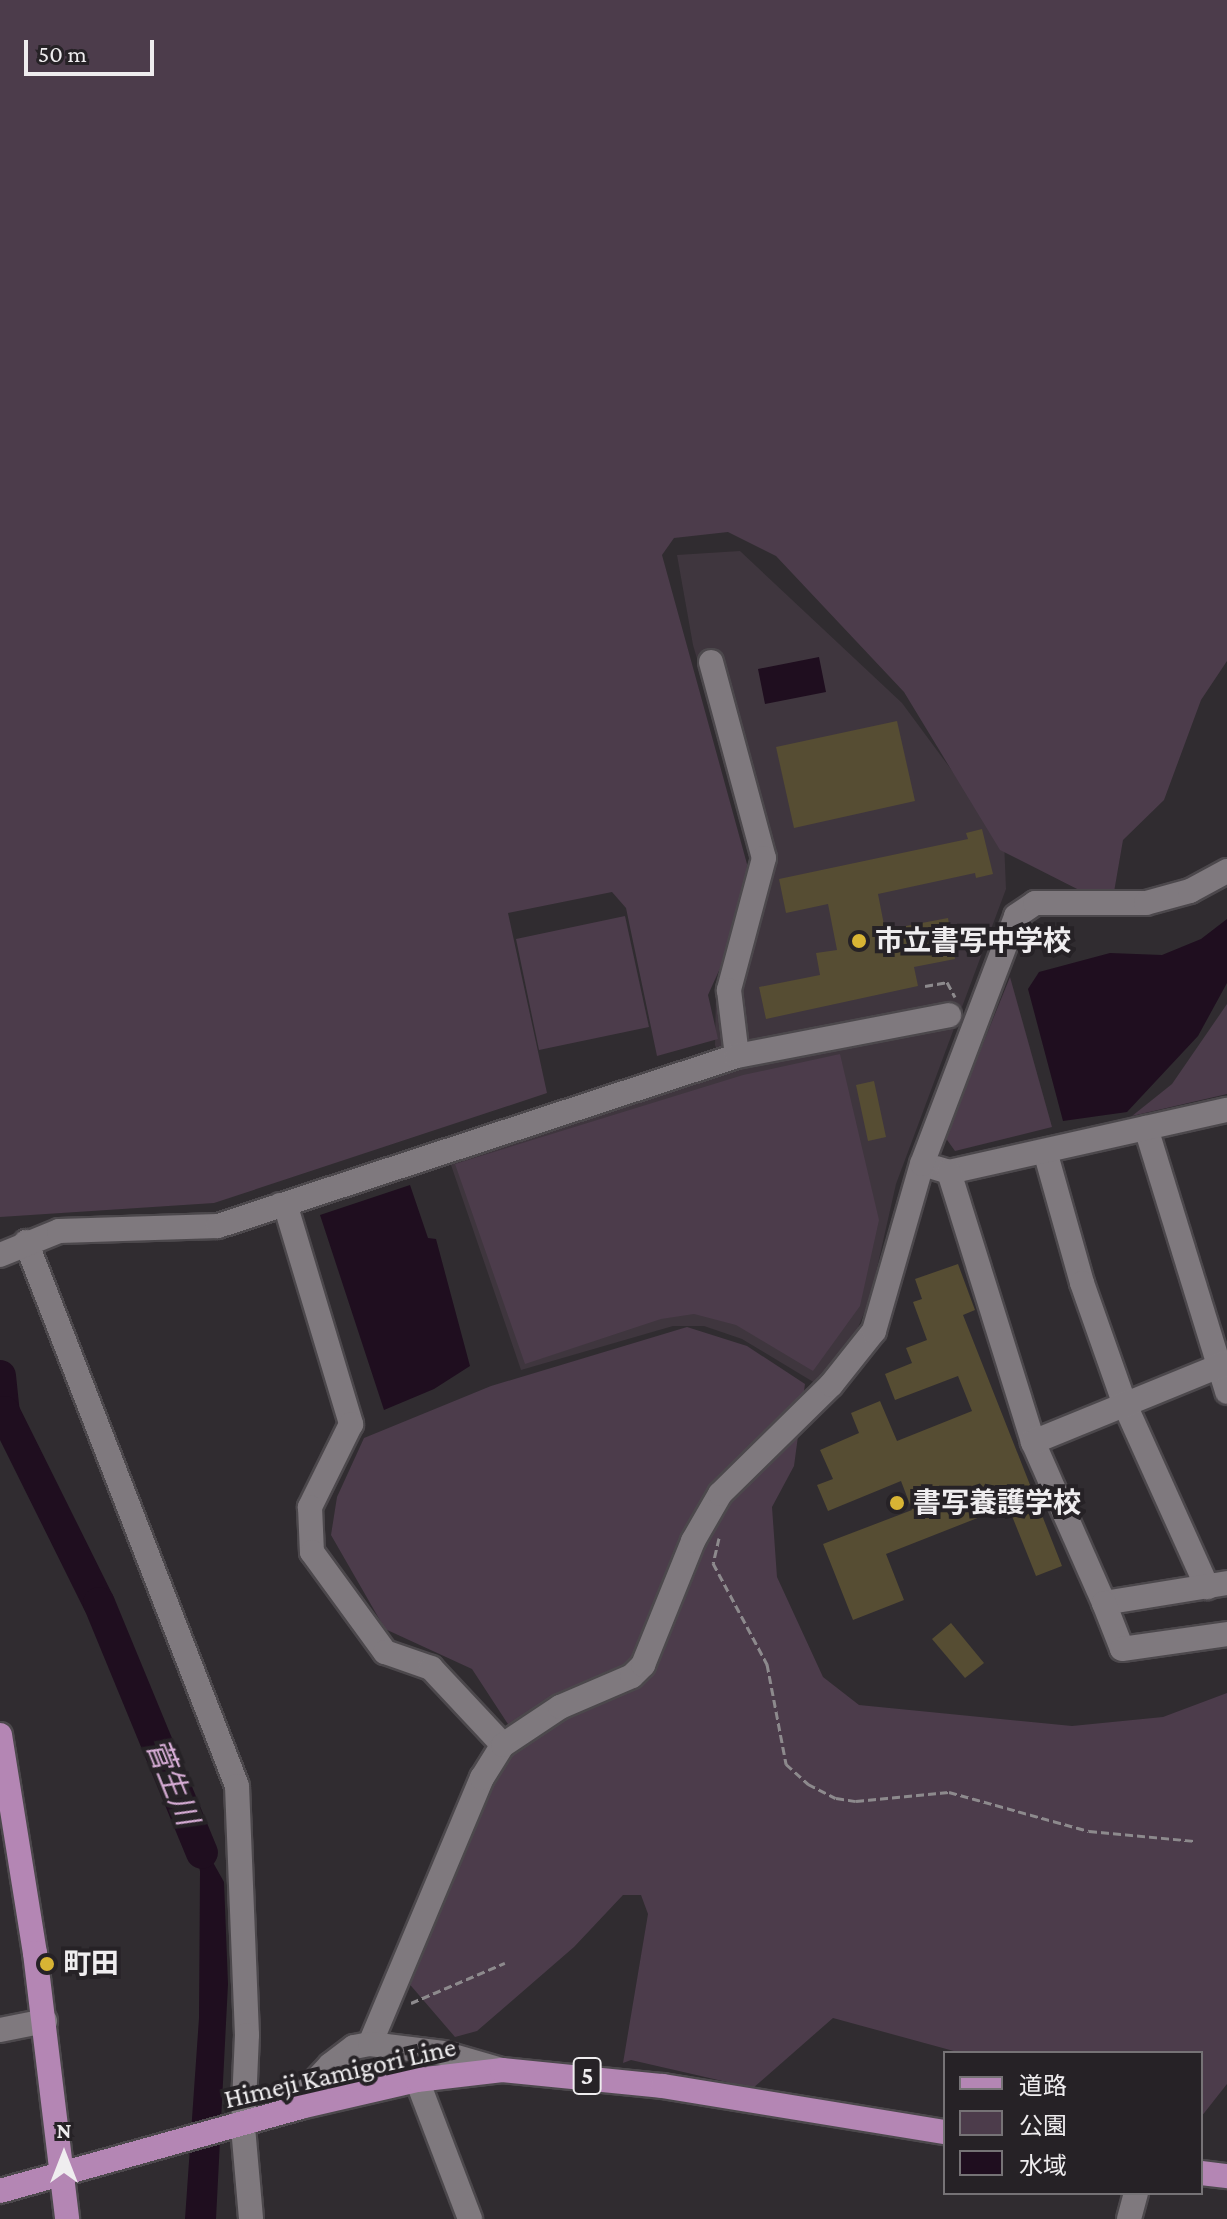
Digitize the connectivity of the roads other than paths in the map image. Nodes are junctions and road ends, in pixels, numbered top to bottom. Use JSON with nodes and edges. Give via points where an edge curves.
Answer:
{"nodes":[{"id":1,"x":711,"y":662,"type":"dead end"},
{"id":2,"x":1227,"y":871,"type":"edge"},
{"id":3,"x":949,"y":1015,"type":"dead end"},
{"id":4,"x":737,"y":1056,"type":"junction"},
{"id":5,"x":1227,"y":1110,"type":"edge"},
{"id":6,"x":1146,"y":1128,"type":"junction"},
{"id":7,"x":1045,"y":1151,"type":"junction"},
{"id":8,"x":922,"y":1164,"type":"junction"},
{"id":9,"x":949,"y":1172,"type":"junction"},
{"id":10,"x":280,"y":1205,"type":"junction"},
{"id":11,"x":15,"y":1247,"type":"edge"},
{"id":12,"x":1222,"y":1365,"type":"edge"},
{"id":13,"x":1227,"y":1392,"type":"edge"},
{"id":14,"x":1125,"y":1405,"type":"junction"},
{"id":15,"x":1033,"y":1442,"type":"junction"},
{"id":16,"x":1217,"y":1585,"type":"edge"},
{"id":17,"x":1104,"y":1603,"type":"junction"},
{"id":18,"x":1227,"y":1634,"type":"edge"},
{"id":19,"x":0,"y":1735,"type":"edge"},
{"id":20,"x":503,"y":1745,"type":"junction"},
{"id":21,"x":4,"y":1782,"type":"edge"},
{"id":22,"x":45,"y":2021,"type":"junction"},
{"id":23,"x":0,"y":2030,"type":"edge"},
{"id":24,"x":370,"y":2044,"type":"junction"},
{"id":25,"x":502,"y":2070,"type":"junction"},
{"id":26,"x":417,"y":2080,"type":"junction"},
{"id":27,"x":300,"y":2107,"type":"junction"},
{"id":28,"x":238,"y":2128,"type":"junction"},
{"id":29,"x":943,"y":2132,"type":"edge"},
{"id":30,"x":73,"y":2170,"type":"junction"},
{"id":31,"x":1203,"y":2173,"type":"edge"},
{"id":32,"x":1227,"y":2176,"type":"edge"},
{"id":33,"x":0,"y":2191,"type":"edge"},
{"id":34,"x":1135,"y":2195,"type":"edge"},
{"id":35,"x":67,"y":2219,"type":"edge"},
{"id":36,"x":251,"y":2219,"type":"edge"},
{"id":37,"x":470,"y":2219,"type":"edge"},
{"id":38,"x":1129,"y":2219,"type":"edge"}],
"edges":[{"from":1,"to":4,"type":"street","via":[[764,858],[761,886],[729,990]]},
{"from":2,"to":8,"type":"street","via":[[1190,891],[1146,903],[1035,903],[1016,916]]},
{"from":3,"to":4,"type":"street"},
{"from":4,"to":10,"type":"street"},
{"from":5,"to":6,"type":"street"},
{"from":6,"to":7,"type":"street"},
{"from":6,"to":12,"type":"street"},
{"from":7,"to":9,"type":"street"},
{"from":7,"to":14,"type":"street","via":[[1082,1283]]},
{"from":8,"to":9,"type":"street"},
{"from":8,"to":20,"type":"street","via":[[874,1331],[831,1385],[720,1494],[693,1541],[643,1665],[632,1676],[560,1707]]},
{"from":9,"to":15,"type":"street"},
{"from":10,"to":11,"type":"street","via":[[218,1226],[59,1231]]},
{"from":10,"to":20,"type":"street","via":[[286,1207],[351,1424],[310,1507],[312,1552],[385,1652],[431,1668]]},
{"from":11,"to":28,"type":"street","via":[[237,1786],[247,2035]]},
{"from":12,"to":13,"type":"street"},
{"from":12,"to":14,"type":"street"},
{"from":14,"to":15,"type":"street"},
{"from":14,"to":16,"type":"street"},
{"from":15,"to":17,"type":"street"},
{"from":16,"to":17,"type":"street"},
{"from":17,"to":18,"type":"street","via":[[1122,1649]]},
{"from":19,"to":21,"type":"main road"},
{"from":20,"to":24,"type":"street","via":[[482,1778]]},
{"from":21,"to":22,"type":"main road"},
{"from":22,"to":23,"type":"street"},
{"from":22,"to":30,"type":"main road"},
{"from":24,"to":25,"type":"street","via":[[443,2053]]},
{"from":24,"to":27,"type":"street","via":[[354,2047],[330,2065],[305,2092]]},
{"from":25,"to":26,"type":"main road","name":"Himeji Kamigori Line","number":"5"},
{"from":25,"to":29,"type":"main road","name":"Himeji Kamigori Line","number":"5","via":[[663,2086]]},
{"from":26,"to":27,"type":"main road","name":"Himeji Kamigori Line","number":"5"},
{"from":26,"to":37,"type":"street"},
{"from":27,"to":28,"type":"main road","name":"Himeji Kamigori Line","number":"5"},
{"from":28,"to":30,"type":"main road","name":"Himeji Kamigori Line","number":"5"},
{"from":28,"to":36,"type":"street"},
{"from":30,"to":33,"type":"main road","name":"Himeji Kamigori Line","number":"5"},
{"from":30,"to":35,"type":"main road"},
{"from":31,"to":32,"type":"main road"},
{"from":34,"to":38,"type":"street"}]}
